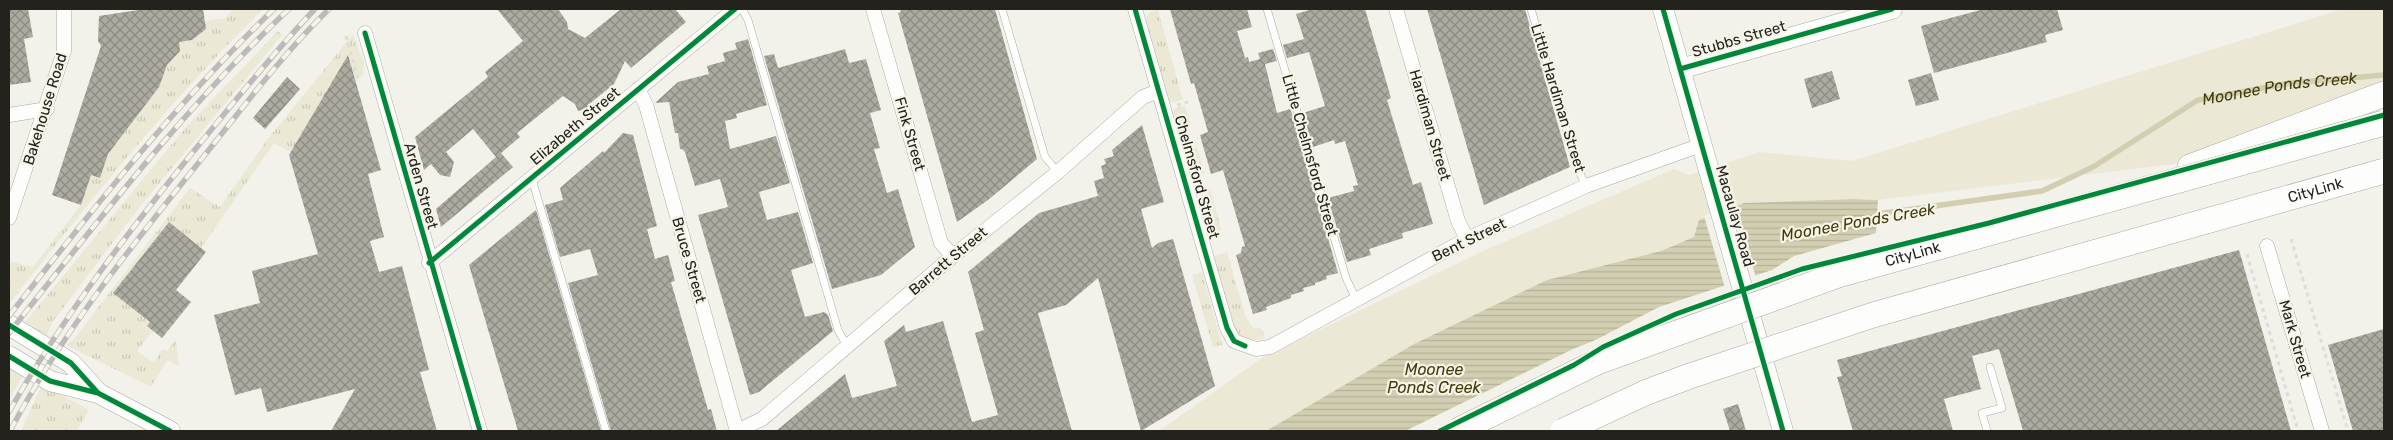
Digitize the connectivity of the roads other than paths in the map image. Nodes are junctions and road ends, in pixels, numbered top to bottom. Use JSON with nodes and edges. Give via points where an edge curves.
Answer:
{"nodes":[{"id":1,"x":64,"y":9,"type":"edge"},
{"id":2,"x":735,"y":9,"type":"edge"},
{"id":3,"x":742,"y":9,"type":"edge"},
{"id":4,"x":873,"y":9,"type":"edge"},
{"id":5,"x":1002,"y":9,"type":"edge"},
{"id":6,"x":1135,"y":9,"type":"edge"},
{"id":7,"x":1267,"y":9,"type":"edge"},
{"id":8,"x":1396,"y":9,"type":"edge"},
{"id":9,"x":1531,"y":9,"type":"edge"},
{"id":10,"x":1663,"y":9,"type":"edge"},
{"id":11,"x":1892,"y":9,"type":"edge"},
{"id":12,"x":365,"y":33,"type":"dead end"},
{"id":13,"x":1680,"y":69,"type":"junction"},
{"id":14,"x":638,"y":89,"type":"junction"},
{"id":15,"x":1158,"y":90,"type":"junction"},
{"id":16,"x":2384,"y":94,"type":"edge"},
{"id":17,"x":47,"y":109,"type":"junction"},
{"id":18,"x":9,"y":115,"type":"edge"},
{"id":19,"x":2384,"y":122,"type":"edge"},
{"id":20,"x":1701,"y":145,"type":"junction"},
{"id":21,"x":2384,"y":171,"type":"edge"},
{"id":22,"x":1058,"y":172,"type":"junction"},
{"id":23,"x":532,"y":179,"type":"junction"},
{"id":24,"x":2384,"y":182,"type":"edge"},
{"id":25,"x":1586,"y":186,"type":"junction"},
{"id":26,"x":2082,"y":207,"type":"junction"},
{"id":27,"x":10,"y":210,"type":"edge"},
{"id":28,"x":2239,"y":213,"type":"junction"},
{"id":29,"x":9,"y":229,"type":"edge"},
{"id":30,"x":1467,"y":239,"type":"junction"},
{"id":31,"x":2267,"y":246,"type":"dead end"},
{"id":32,"x":953,"y":256,"type":"junction"},
{"id":33,"x":430,"y":262,"type":"junction"},
{"id":34,"x":1356,"y":299,"type":"junction"},
{"id":35,"x":9,"y":325,"type":"edge"},
{"id":36,"x":9,"y":341,"type":"edge"},
{"id":37,"x":847,"y":346,"type":"junction"},
{"id":38,"x":1245,"y":346,"type":"joint"},
{"id":39,"x":9,"y":356,"type":"edge"},
{"id":40,"x":1990,"y":367,"type":"dead end"},
{"id":41,"x":98,"y":393,"type":"junction"},
{"id":42,"x":170,"y":431,"type":"edge"},
{"id":43,"x":480,"y":431,"type":"edge"},
{"id":44,"x":606,"y":431,"type":"edge"},
{"id":45,"x":737,"y":431,"type":"edge"},
{"id":46,"x":1457,"y":431,"type":"edge"},
{"id":47,"x":1562,"y":431,"type":"edge"},
{"id":48,"x":1783,"y":431,"type":"edge"},
{"id":49,"x":1987,"y":431,"type":"edge"},
{"id":50,"x":2322,"y":431,"type":"edge"}],
"edges":[{"from":1,"to":17,"type":"street","name":"Bakehouse Road","via":[[64,51]]},
{"from":2,"to":14,"type":"street","name":"Elizabeth Street"},
{"from":3,"to":37,"type":"lane","via":[[748,20],[838,330]]},
{"from":4,"to":32,"type":"street","name":"Fink Street","via":[[941,243]]},
{"from":5,"to":22,"type":"lane","via":[[1044,157]]},
{"from":6,"to":15,"type":"street","name":"Chelmsford Street"},
{"from":7,"to":34,"type":"lane","name":"Little Chelmsford Street","via":[[1346,278]]},
{"from":8,"to":30,"type":"street","name":"Hardiman Street","via":[[1458,221]]},
{"from":9,"to":25,"type":"lane","name":"Little Hardiman Street","via":[[1578,169]]},
{"from":10,"to":13,"type":"street","name":"Macaulay Road"},
{"from":11,"to":13,"type":"street","name":"Stubbs Street"},
{"from":12,"to":33,"type":"street","name":"Arden Street"},
{"from":13,"to":20,"type":"street","name":"Macaulay Road"},
{"from":14,"to":23,"type":"street","name":"Elizabeth Street"},
{"from":14,"to":45,"type":"street","name":"Bruce Street","via":[[646,105]]},
{"from":15,"to":22,"type":"street","name":"Barrett Street","via":[[1143,97]]},
{"from":15,"to":38,"type":"street","name":"Chelmsford Street","via":[[1227,328],[1234,341]]},
{"from":16,"to":26,"type":"highway","bridge":true},
{"from":17,"to":18,"type":"street"},
{"from":17,"to":27,"type":"street","name":"Bakehouse Road"},
{"from":19,"to":26,"type":"highway","name":"CityLink","bridge":true},
{"from":20,"to":25,"type":"street","name":"Bent Street"},
{"from":20,"to":48,"type":"street","name":"Macaulay Road"},
{"from":21,"to":28,"type":"highway","name":"CityLink","bridge":true},
{"from":22,"to":32,"type":"street","name":"Barrett Street"},
{"from":23,"to":33,"type":"street","name":"Elizabeth Street"},
{"from":23,"to":44,"type":"lane"},
{"from":24,"to":28,"type":"highway","bridge":true},
{"from":25,"to":30,"type":"street","name":"Bent Street"},
{"from":26,"to":46,"type":"highway","name":"CityLink","bridge":true,"via":[[1838,275],[1597,362]]},
{"from":27,"to":29,"type":"street","name":"Bakehouse Road"},
{"from":28,"to":47,"type":"highway","name":"CityLink","bridge":true,"via":[[1873,315],[1681,379]]},
{"from":30,"to":34,"type":"street","name":"Bent Street"},
{"from":31,"to":50,"type":"street","name":"Mark Street"},
{"from":32,"to":37,"type":"street","name":"Barrett Street"},
{"from":33,"to":43,"type":"street","name":"Arden Street"},
{"from":34,"to":38,"type":"street","name":"Bent Street","via":[[1270,347],[1256,349]]},
{"from":35,"to":41,"type":"street","via":[[71,363]]},
{"from":36,"to":41,"type":"street"},
{"from":37,"to":45,"type":"street","name":"Barrett Street","via":[[762,419]]},
{"from":39,"to":41,"type":"street","via":[[50,381]]},
{"from":40,"to":49,"type":"lane","via":[[2002,408],[1982,413]]},
{"from":41,"to":42,"type":"street"}]}
